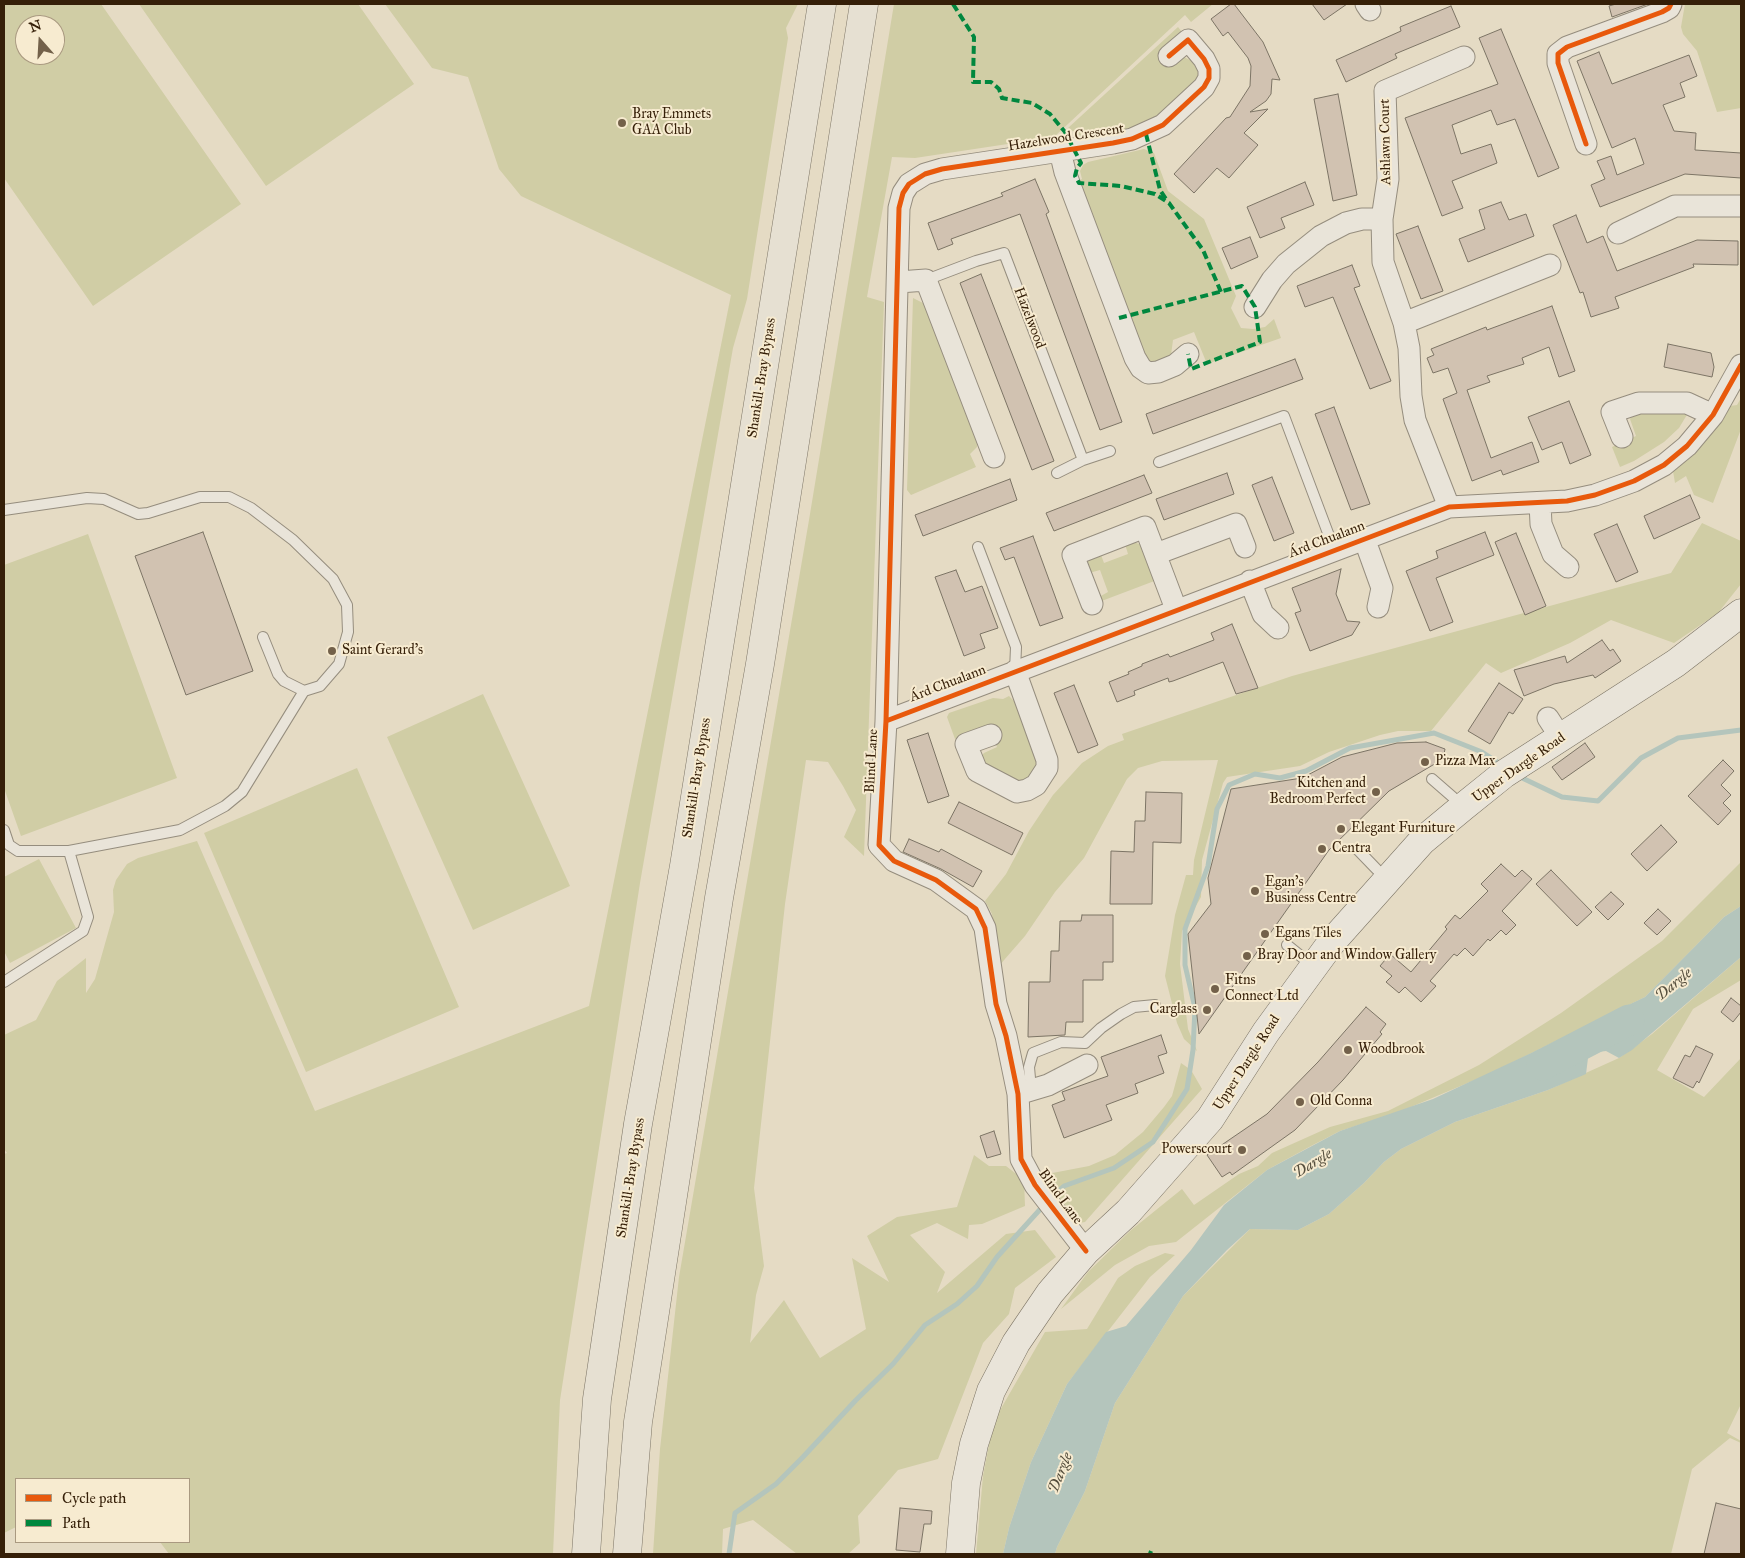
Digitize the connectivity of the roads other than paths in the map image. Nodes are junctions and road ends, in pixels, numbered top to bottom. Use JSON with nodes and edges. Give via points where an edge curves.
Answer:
{"nodes":[{"id":1,"x":822,"y":4,"type":"edge"},
{"id":2,"x":864,"y":4,"type":"edge"},
{"id":3,"x":1671,"y":4,"type":"edge"},
{"id":4,"x":1169,"y":56,"type":"dead end"},
{"id":5,"x":1464,"y":57,"type":"dead end"},
{"id":6,"x":1586,"y":144,"type":"dead end"},
{"id":7,"x":1060,"y":152,"type":"junction"},
{"id":8,"x":903,"y":194,"type":"joint"},
{"id":9,"x":1741,"y":206,"type":"edge"},
{"id":10,"x":1382,"y":219,"type":"junction"},
{"id":11,"x":1618,"y":233,"type":"dead end"},
{"id":12,"x":1550,"y":265,"type":"dead end"},
{"id":13,"x":926,"y":280,"type":"junction"},
{"id":14,"x":899,"y":282,"type":"junction"},
{"id":15,"x":1255,"y":307,"type":"dead end"},
{"id":16,"x":1404,"y":323,"type":"junction"},
{"id":17,"x":1188,"y":354,"type":"dead end"},
{"id":18,"x":1741,"y":365,"type":"edge"},
{"id":19,"x":1713,"y":415,"type":"junction"},
{"id":20,"x":1622,"y":437,"type":"dead end"},
{"id":21,"x":1110,"y":451,"type":"dead end"},
{"id":22,"x":994,"y":457,"type":"dead end"},
{"id":23,"x":1083,"y":460,"type":"junction"},
{"id":24,"x":1160,"y":462,"type":"dead end"},
{"id":25,"x":1057,"y":473,"type":"dead end"},
{"id":26,"x":1540,"y":502,"type":"junction"},
{"id":27,"x":1449,"y":507,"type":"junction"},
{"id":28,"x":4,"y":510,"type":"edge"},
{"id":29,"x":1364,"y":538,"type":"junction"},
{"id":30,"x":978,"y":547,"type":"dead end"},
{"id":31,"x":1245,"y":547,"type":"dead end"},
{"id":32,"x":1334,"y":549,"type":"junction"},
{"id":33,"x":1156,"y":554,"type":"junction"},
{"id":34,"x":1568,"y":567,"type":"dead end"},
{"id":35,"x":1250,"y":581,"type":"junction"},
{"id":36,"x":1092,"y":604,"type":"dead end"},
{"id":37,"x":1378,"y":607,"type":"dead end"},
{"id":38,"x":1176,"y":609,"type":"junction"},
{"id":39,"x":1741,"y":613,"type":"edge"},
{"id":40,"x":1278,"y":628,"type":"dead end"},
{"id":41,"x":263,"y":637,"type":"dead end"},
{"id":42,"x":1014,"y":671,"type":"junction"},
{"id":43,"x":304,"y":691,"type":"junction"},
{"id":44,"x":886,"y":721,"type":"junction"},
{"id":45,"x":991,"y":735,"type":"dead end"},
{"id":46,"x":1432,"y":779,"type":"dead end"},
{"id":47,"x":1463,"y":807,"type":"junction"},
{"id":48,"x":4,"y":830,"type":"edge"},
{"id":49,"x":7,"y":846,"type":"edge"},
{"id":50,"x":1358,"y":850,"type":"dead end"},
{"id":51,"x":69,"y":851,"type":"junction"},
{"id":52,"x":1386,"y":879,"type":"junction"},
{"id":53,"x":1287,"y":946,"type":"dead end"},
{"id":54,"x":1313,"y":966,"type":"junction"},
{"id":55,"x":4,"y":982,"type":"edge"},
{"id":56,"x":1155,"y":1005,"type":"dead end"},
{"id":57,"x":1087,"y":1065,"type":"dead end"},
{"id":58,"x":1024,"y":1092,"type":"junction"},
{"id":59,"x":1086,"y":1251,"type":"junction"},
{"id":60,"x":586,"y":1554,"type":"edge"},
{"id":61,"x":627,"y":1554,"type":"edge"},
{"id":62,"x":960,"y":1554,"type":"edge"}],
"edges":[{"from":1,"to":60,"type":"highway","name":"Shankill-Bray Bypass","via":[[685,856],[635,1144],[597,1399]]},
{"from":2,"to":61,"type":"highway","via":[[638,1422]]},
{"from":3,"to":6,"type":"street","via":[[1662,12],[1567,47],[1558,54],[1558,63]]},
{"from":4,"to":7,"type":"street","name":"Hazelwood Crescent","via":[[1188,40],[1209,69],[1204,87],[1176,115],[1163,125],[1132,139]]},
{"from":5,"to":10,"type":"street","name":"Ashlawn Court","via":[[1385,91],[1388,179]]},
{"from":7,"to":8,"type":"street","name":"Hazelwood Crescent","via":[[942,169],[909,184]]},
{"from":7,"to":17,"type":"street","name":"Hazelwood Crescent","via":[[1141,368],[1148,373],[1158,372],[1175,365]]},
{"from":8,"to":14,"type":"street","name":"Blind Lane","via":[[899,208]]},
{"from":9,"to":11,"type":"street","via":[[1675,206]]},
{"from":10,"to":15,"type":"street","via":[[1346,223],[1321,236],[1286,264]]},
{"from":10,"to":16,"type":"street","name":"Ashlawn Court","via":[[1382,262]]},
{"from":12,"to":16,"type":"street"},
{"from":13,"to":14,"type":"street","name":"Hazelwood"},
{"from":13,"to":22,"type":"street"},
{"from":13,"to":23,"type":"lane","name":"Hazelwood","via":[[1004,253]]},
{"from":14,"to":44,"type":"street","name":"Blind Lane"},
{"from":16,"to":27,"type":"street","name":"Ashlawn Court","via":[[1415,420]]},
{"from":18,"to":19,"type":"street","name":"Árd Chualann"},
{"from":19,"to":20,"type":"street","via":[[1687,403],[1640,403],[1612,412]]},
{"from":19,"to":26,"type":"street","name":"Árd Chualann","via":[[1687,446],[1664,465],[1634,482],[1595,495]]},
{"from":21,"to":23,"type":"lane"},
{"from":23,"to":25,"type":"lane"},
{"from":24,"to":32,"type":"lane","via":[[1284,416]]},
{"from":26,"to":27,"type":"street","name":"Árd Chualann"},
{"from":26,"to":34,"type":"street","via":[[1542,524],[1554,554]]},
{"from":27,"to":29,"type":"street","name":"Árd Chualann"},
{"from":28,"to":43,"type":"lane","via":[[87,498],[104,499],[138,514],[211,495],[229,497],[251,508],[293,540],[333,579],[347,605],[348,632],[339,664],[320,686]]},
{"from":29,"to":32,"type":"street","name":"Árd Chualann"},
{"from":29,"to":37,"type":"street","name":"Árd Chualann","via":[[1382,588]]},
{"from":30,"to":42,"type":"lane","via":[[1016,647]]},
{"from":31,"to":33,"type":"street","via":[[1236,524]]},
{"from":32,"to":35,"type":"street","name":"Árd Chualann"},
{"from":33,"to":36,"type":"street","via":[[1145,527],[1073,555]]},
{"from":33,"to":38,"type":"street"},
{"from":35,"to":38,"type":"street","name":"Árd Chualann"},
{"from":35,"to":40,"type":"street","via":[[1263,614]]},
{"from":38,"to":42,"type":"street","name":"Árd Chualann"},
{"from":39,"to":47,"type":"main road","name":"Upper Dargle Road","via":[[1676,664],[1554,728],[1512,770]]},
{"from":41,"to":43,"type":"lane","via":[[278,674],[284,681]]},
{"from":42,"to":44,"type":"street","name":"Árd Chualann"},
{"from":42,"to":45,"type":"street","via":[[1047,760],[1047,768],[1036,785],[1017,792],[977,771],[966,744]]},
{"from":43,"to":51,"type":"lane","via":[[242,792],[225,806],[180,830]]},
{"from":44,"to":58,"type":"street","name":"Blind Lane","via":[[879,844],[894,861],[936,880],[976,909],[985,928],[996,1004]]},
{"from":46,"to":47,"type":"lane"},
{"from":47,"to":52,"type":"main road","name":"Upper Dargle Road","via":[[1422,841]]},
{"from":48,"to":49,"type":"lane"},
{"from":49,"to":51,"type":"lane","via":[[30,853]]},
{"from":50,"to":52,"type":"lane"},
{"from":51,"to":55,"type":"lane","via":[[88,916],[83,931]]},
{"from":52,"to":54,"type":"main road","name":"Upper Dargle Road"},
{"from":53,"to":54,"type":"lane"},
{"from":54,"to":59,"type":"main road","name":"Upper Dargle Road","via":[[1210,1119],[1128,1212]]},
{"from":56,"to":58,"type":"lane","via":[[1134,1007],[1121,1014],[1085,1043],[1060,1042],[1034,1053]]},
{"from":57,"to":58,"type":"street","via":[[1048,1085]]},
{"from":58,"to":59,"type":"street","name":"Blind Lane","via":[[1022,1159],[1035,1186]]},
{"from":59,"to":62,"type":"main road","name":"Upper Dargle Road","via":[[1050,1293],[1022,1334],[991,1390],[966,1483]]}]}
